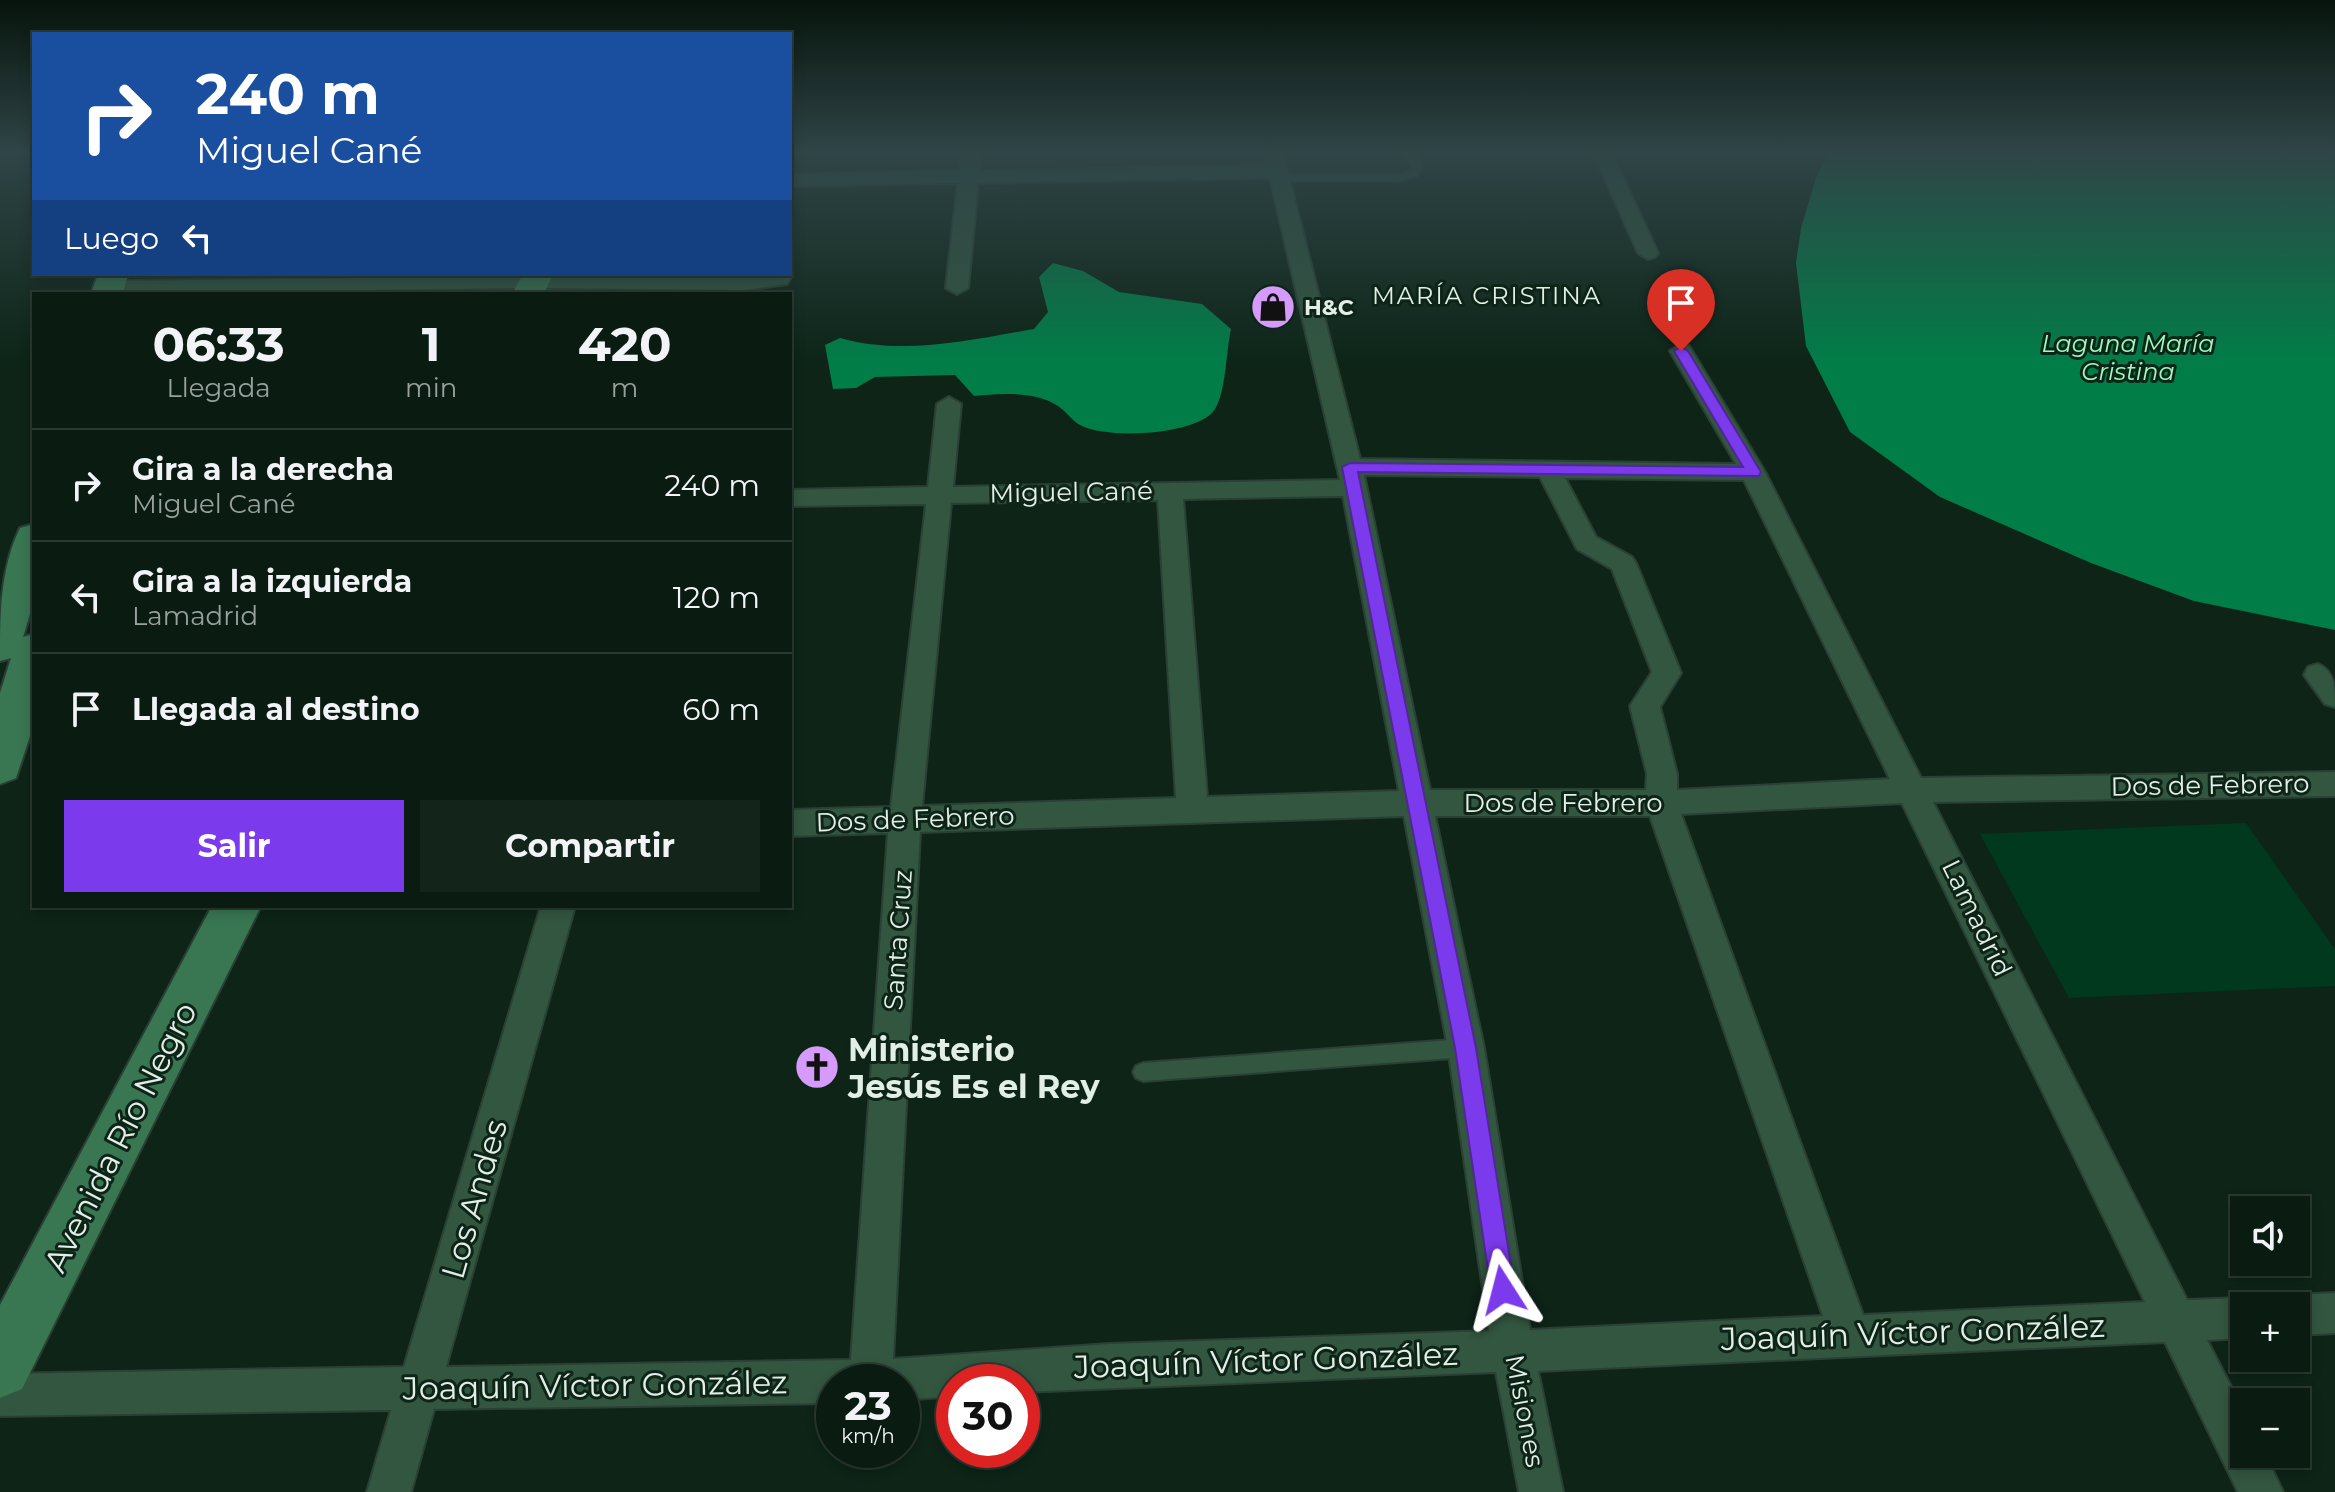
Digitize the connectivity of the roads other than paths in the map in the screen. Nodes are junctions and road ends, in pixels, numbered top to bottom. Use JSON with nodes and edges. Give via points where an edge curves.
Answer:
{"nodes":[{"id":1,"x":964,"y":224,"type":"edge"},
{"id":2,"x":1290,"y":224,"type":"edge"},
{"id":3,"x":1635,"y":224,"type":"edge"},
{"id":4,"x":1648,"y":253,"type":"dead end"},
{"id":5,"x":779,"y":279,"type":"dead end"},
{"id":6,"x":534,"y":283,"type":"edge"},
{"id":7,"x":124,"y":285,"type":"edge"},
{"id":8,"x":957,"y":288,"type":"dead end"},
{"id":9,"x":744,"y":289,"type":"edge"},
{"id":10,"x":1681,"y":351,"type":"dead end"},
{"id":11,"x":949,"y":404,"type":"dead end"},
{"id":12,"x":1549,"y":471,"type":"junction"},
{"id":13,"x":1753,"y":472,"type":"junction"},
{"id":14,"x":1351,"y":478,"type":"junction"},
{"id":15,"x":1170,"y":491,"type":"junction"},
{"id":16,"x":940,"y":495,"type":"junction"},
{"id":17,"x":792,"y":498,"type":"edge"},
{"id":18,"x":32,"y":543,"type":"edge"},
{"id":19,"x":0,"y":646,"type":"edge"},
{"id":20,"x":32,"y":655,"type":"edge"},
{"id":21,"x":18,"y":699,"type":"edge"},
{"id":22,"x":0,"y":766,"type":"edge"},
{"id":23,"x":2335,"y":784,"type":"edge"},
{"id":24,"x":1913,"y":790,"type":"junction"},
{"id":25,"x":1416,"y":803,"type":"junction"},
{"id":26,"x":1661,"y":803,"type":"junction"},
{"id":27,"x":1192,"y":811,"type":"junction"},
{"id":28,"x":905,"y":819,"type":"junction"},
{"id":29,"x":792,"y":823,"type":"edge"},
{"id":30,"x":236,"y":908,"type":"edge"},
{"id":31,"x":557,"y":908,"type":"edge"},
{"id":32,"x":1466,"y":1048,"type":"junction"},
{"id":33,"x":1143,"y":1072,"type":"dead end"},
{"id":34,"x":2335,"y":1313,"type":"edge"},
{"id":35,"x":2310,"y":1314,"type":"edge"},
{"id":36,"x":2230,"y":1319,"type":"edge"},
{"id":37,"x":2177,"y":1322,"type":"junction"},
{"id":38,"x":1849,"y":1333,"type":"junction"},
{"id":39,"x":1513,"y":1351,"type":"junction"},
{"id":40,"x":872,"y":1364,"type":"edge"},
{"id":41,"x":0,"y":1367,"type":"edge"},
{"id":42,"x":920,"y":1378,"type":"edge"},
{"id":43,"x":816,"y":1382,"type":"edge"},
{"id":44,"x":420,"y":1387,"type":"junction"},
{"id":45,"x":0,"y":1395,"type":"edge"},
{"id":46,"x":389,"y":1492,"type":"edge"},
{"id":47,"x":1541,"y":1492,"type":"edge"},
{"id":48,"x":2261,"y":1492,"type":"edge"}],
"edges":[{"from":1,"to":8,"type":"street"},
{"from":2,"to":14,"type":"street","name":"Misiones"},
{"from":3,"to":4,"type":"street"},
{"from":5,"to":9,"type":"street"},
{"from":6,"to":7,"type":"street"},
{"from":6,"to":9,"type":"street"},
{"from":10,"to":13,"type":"street","name":"Lamadrid"},
{"from":11,"to":16,"type":"street","name":"Santa Cruz"},
{"from":12,"to":13,"type":"street","name":"Miguel Cané"},
{"from":12,"to":14,"type":"street","name":"Miguel Cané"},
{"from":12,"to":26,"type":"street","via":[[1586,543],[1623,563],[1667,673],[1645,706],[1662,774]]},
{"from":13,"to":24,"type":"street","name":"Lamadrid"},
{"from":14,"to":15,"type":"street","name":"Miguel Cané"},
{"from":14,"to":25,"type":"street","name":"Misiones"},
{"from":15,"to":16,"type":"street","name":"Miguel Cané"},
{"from":15,"to":27,"type":"street"},
{"from":16,"to":17,"type":"street","name":"Miguel Cané"},
{"from":16,"to":28,"type":"street","name":"Santa Cruz"},
{"from":18,"to":19,"type":"street"},
{"from":20,"to":21,"type":"street"},
{"from":21,"to":22,"type":"street"},
{"from":23,"to":24,"type":"street","name":"Dos de Febrero"},
{"from":24,"to":26,"type":"street","name":"Dos de Febrero"},
{"from":24,"to":37,"type":"street","name":"Lamadrid"},
{"from":25,"to":26,"type":"street","name":"Dos de Febrero"},
{"from":25,"to":27,"type":"street","name":"Dos de Febrero"},
{"from":25,"to":32,"type":"street","name":"Misiones"},
{"from":26,"to":38,"type":"street"},
{"from":27,"to":28,"type":"street","name":"Dos de Febrero"},
{"from":28,"to":29,"type":"street","name":"Dos de Febrero"},
{"from":28,"to":40,"type":"street","name":"Santa Cruz"},
{"from":30,"to":41,"type":"street","name":"Avenida Río Negro"},
{"from":31,"to":44,"type":"street","name":"Los Andes"},
{"from":32,"to":33,"type":"lane"},
{"from":32,"to":39,"type":"street","name":"Misiones"},
{"from":34,"to":35,"type":"street"},
{"from":36,"to":37,"type":"street","name":"Joaquín Víctor González"},
{"from":37,"to":38,"type":"street","name":"Joaquín Víctor González"},
{"from":37,"to":48,"type":"street","name":"Lamadrid"},
{"from":38,"to":39,"type":"street","name":"Joaquín Víctor González"},
{"from":39,"to":42,"type":"street","name":"Joaquín Víctor González","via":[[1109,1365]]},
{"from":39,"to":47,"type":"street","name":"Misiones"},
{"from":43,"to":44,"type":"street","name":"Joaquín Víctor González"},
{"from":44,"to":45,"type":"street","name":"Joaquín Víctor González"},
{"from":44,"to":46,"type":"street","name":"Los Andes"}]}
